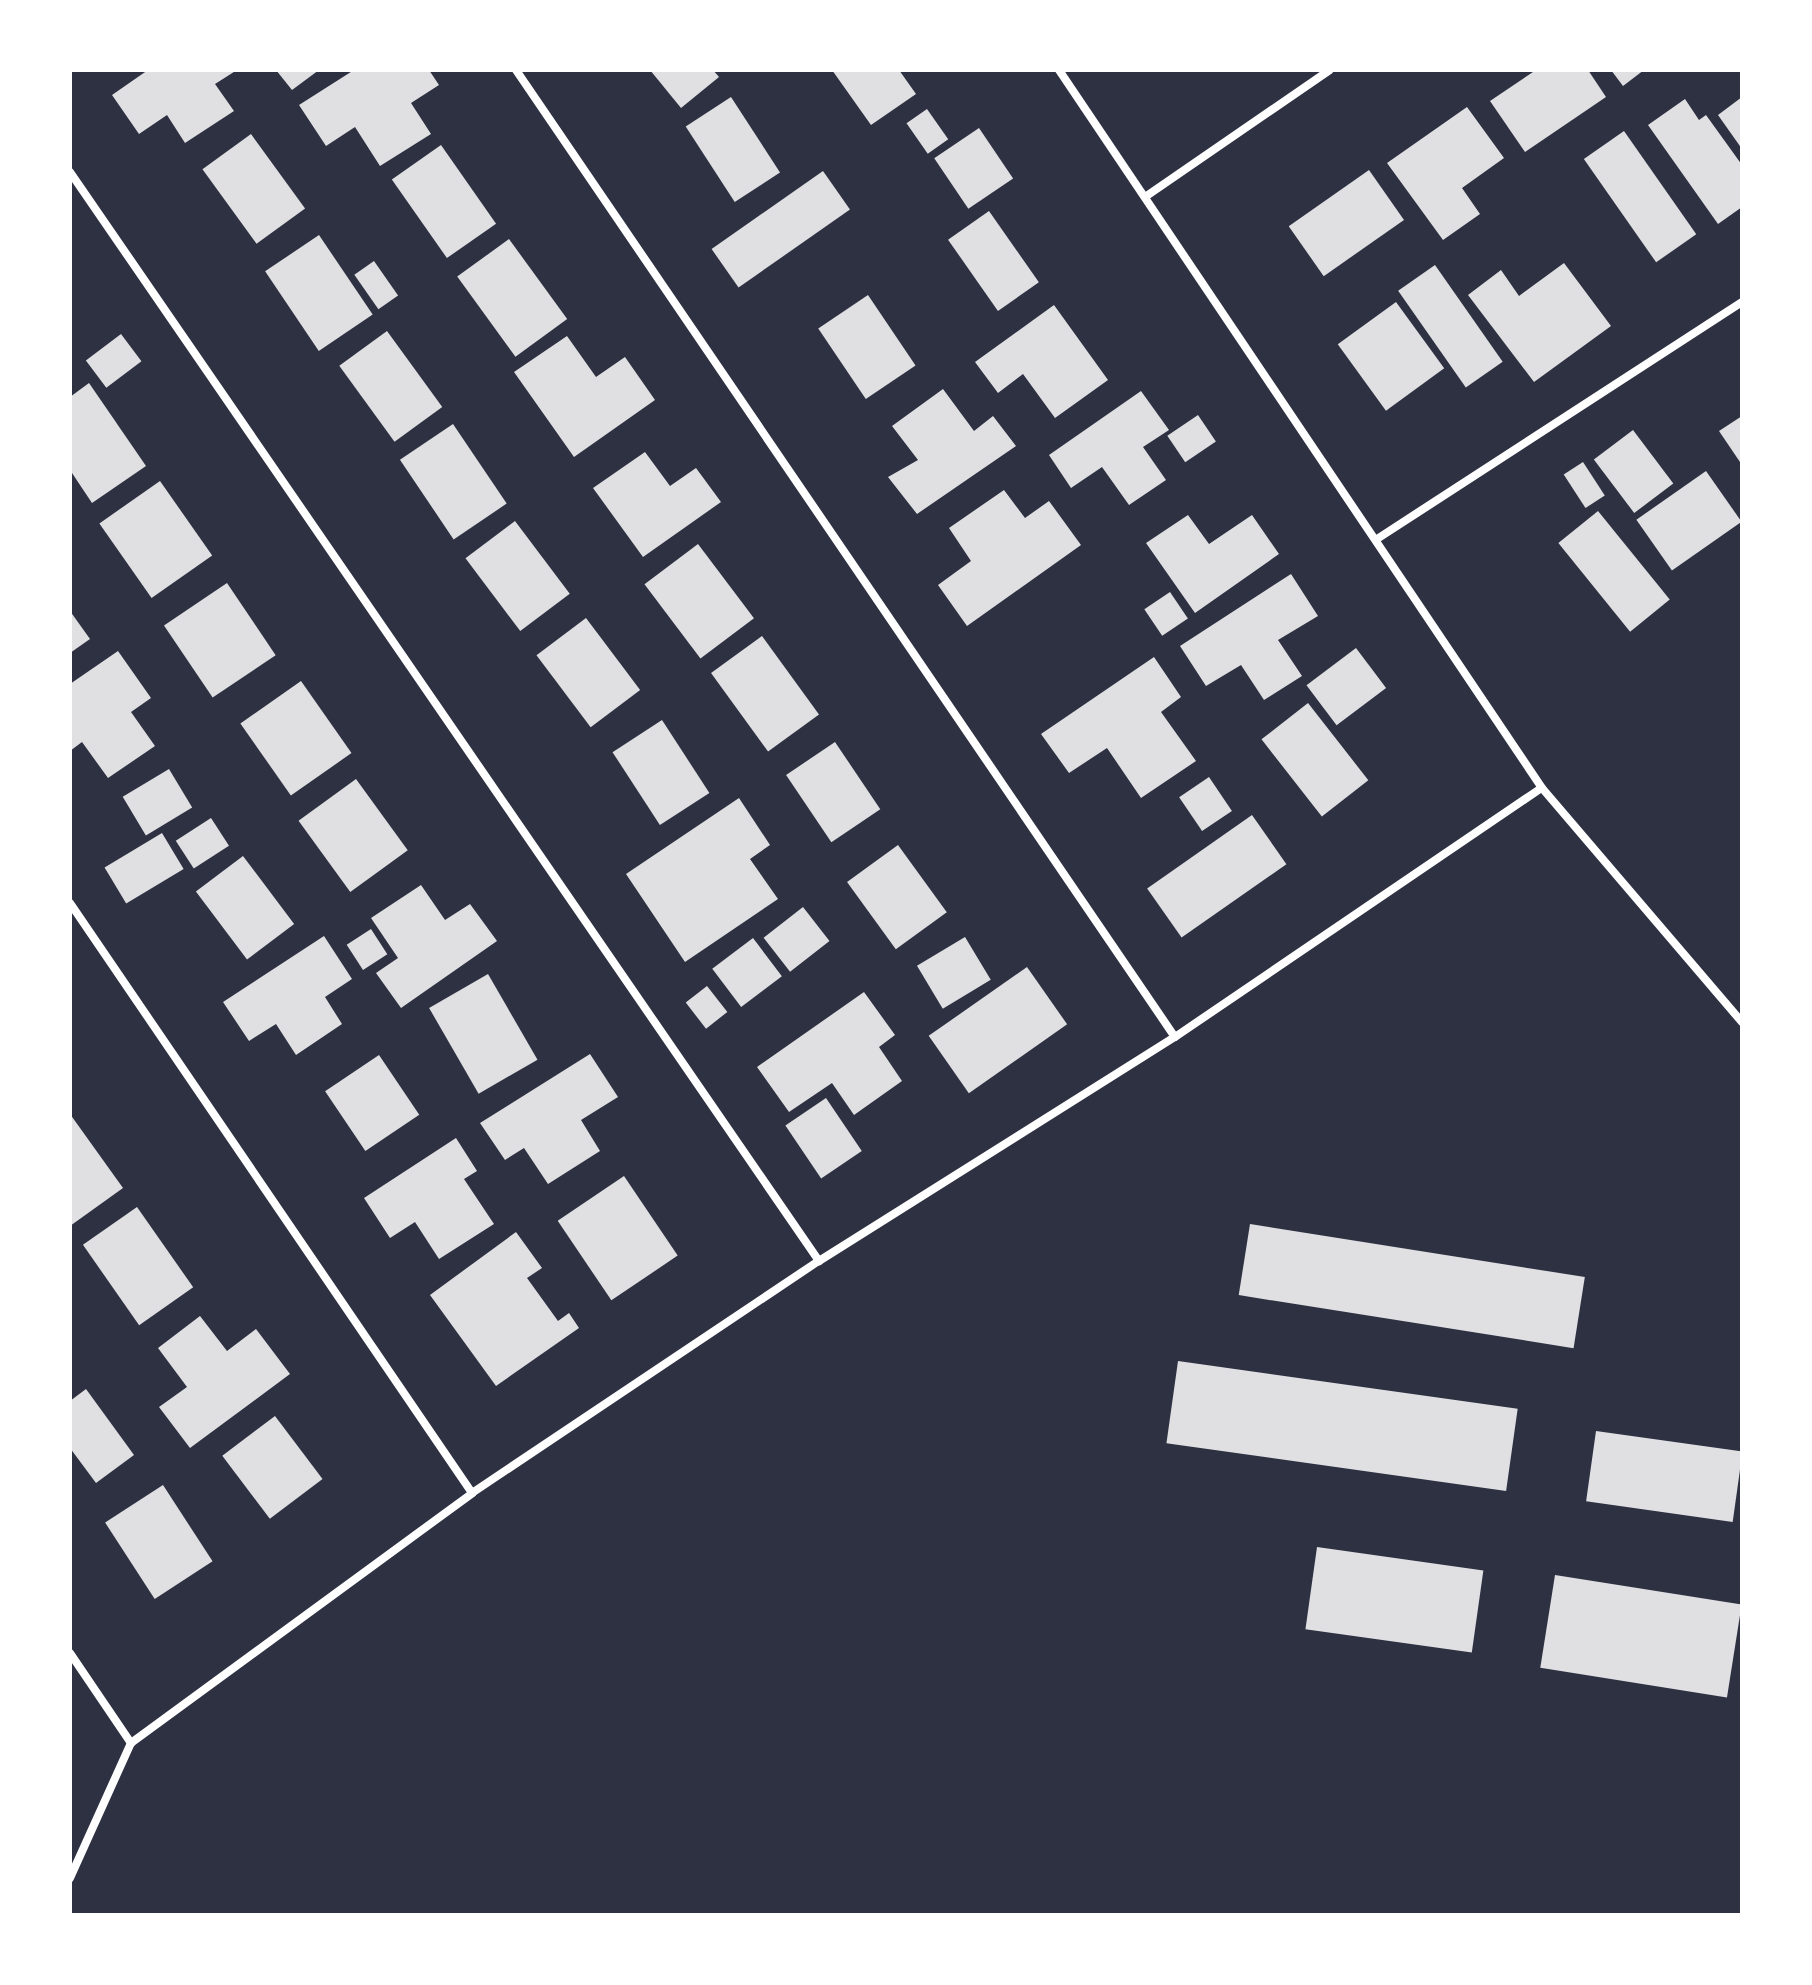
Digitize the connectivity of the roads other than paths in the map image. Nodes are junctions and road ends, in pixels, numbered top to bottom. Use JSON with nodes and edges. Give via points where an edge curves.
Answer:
{"nodes":[{"id":1,"x":516,"y":70,"type":"edge"},
{"id":2,"x":1059,"y":70,"type":"edge"},
{"id":3,"x":1330,"y":70,"type":"edge"},
{"id":4,"x":70,"y":172,"type":"edge"},
{"id":5,"x":1145,"y":197,"type":"junction"},
{"id":6,"x":1742,"y":302,"type":"edge"},
{"id":7,"x":1377,"y":539,"type":"junction"},
{"id":8,"x":1542,"y":788,"type":"junction"},
{"id":9,"x":70,"y":903,"type":"edge"},
{"id":10,"x":1742,"y":1022,"type":"edge"},
{"id":11,"x":1175,"y":1037,"type":"junction"},
{"id":12,"x":819,"y":1261,"type":"junction"},
{"id":13,"x":472,"y":1493,"type":"junction"},
{"id":14,"x":70,"y":1653,"type":"edge"},
{"id":15,"x":131,"y":1743,"type":"junction"},
{"id":16,"x":70,"y":1878,"type":"edge"}],
"edges":[{"from":1,"to":11,"type":"street"},
{"from":2,"to":5,"type":"street"},
{"from":3,"to":5,"type":"street"},
{"from":4,"to":12,"type":"street"},
{"from":5,"to":7,"type":"street"},
{"from":6,"to":7,"type":"street"},
{"from":7,"to":8,"type":"street"},
{"from":8,"to":10,"type":"street"},
{"from":8,"to":11,"type":"street"},
{"from":9,"to":13,"type":"street"},
{"from":11,"to":12,"type":"street"},
{"from":12,"to":13,"type":"street"},
{"from":13,"to":15,"type":"street"},
{"from":14,"to":15,"type":"street"},
{"from":15,"to":16,"type":"street"}]}
